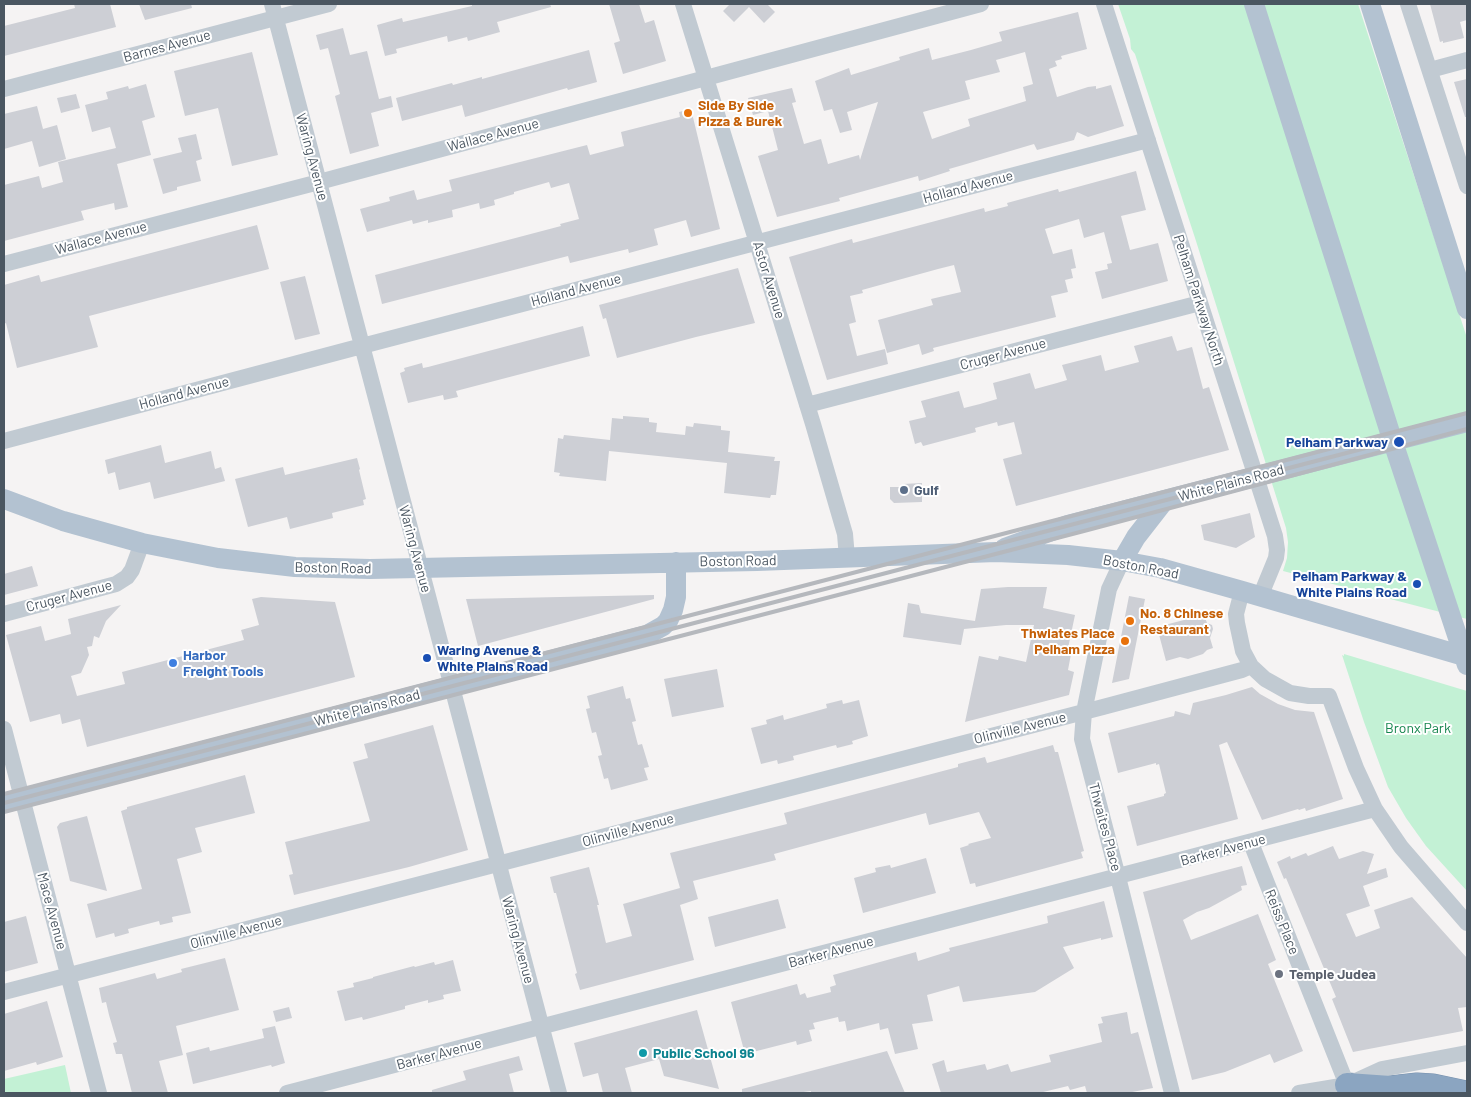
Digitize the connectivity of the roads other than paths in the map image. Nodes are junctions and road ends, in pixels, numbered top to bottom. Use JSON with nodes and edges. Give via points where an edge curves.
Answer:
{"nodes":[{"id":1,"x":329,"y":4,"type":"edge"},
{"id":2,"x":683,"y":4,"type":"edge"},
{"id":3,"x":981,"y":4,"type":"edge"},
{"id":4,"x":1104,"y":4,"type":"edge"},
{"id":5,"x":1254,"y":4,"type":"edge"},
{"id":6,"x":1370,"y":4,"type":"edge"},
{"id":7,"x":1408,"y":4,"type":"edge"},
{"id":8,"x":274,"y":11,"type":"edge"},
{"id":9,"x":1467,"y":60,"type":"edge"},
{"id":10,"x":1430,"y":70,"type":"junction"},
{"id":11,"x":706,"y":78,"type":"junction"},
{"id":12,"x":4,"y":89,"type":"edge"},
{"id":13,"x":1148,"y":140,"type":"junction"},
{"id":14,"x":319,"y":182,"type":"junction"},
{"id":15,"x":1467,"y":186,"type":"edge"},
{"id":16,"x":757,"y":242,"type":"junction"},
{"id":17,"x":4,"y":264,"type":"edge"},
{"id":18,"x":1200,"y":303,"type":"junction"},
{"id":19,"x":1467,"y":309,"type":"edge"},
{"id":20,"x":362,"y":346,"type":"junction"},
{"id":21,"x":806,"y":405,"type":"junction"},
{"id":22,"x":1467,"y":422,"type":"edge"},
{"id":23,"x":4,"y":441,"type":"edge"},
{"id":24,"x":1393,"y":442,"type":"junction"},
{"id":25,"x":1257,"y":476,"type":"junction"},
{"id":26,"x":4,"y":499,"type":"edge"},
{"id":27,"x":1164,"y":501,"type":"junction"},
{"id":28,"x":142,"y":543,"type":"junction"},
{"id":29,"x":996,"y":552,"type":"junction"},
{"id":30,"x":848,"y":558,"type":"junction"},
{"id":31,"x":1122,"y":561,"type":"junction"},
{"id":32,"x":676,"y":562,"type":"junction"},
{"id":33,"x":420,"y":568,"type":"junction"},
{"id":34,"x":1251,"y":594,"type":"junction"},
{"id":35,"x":4,"y":614,"type":"edge"},
{"id":36,"x":1466,"y":659,"type":"edge"},
{"id":37,"x":1251,"y":666,"type":"junction"},
{"id":38,"x":452,"y":686,"type":"junction"},
{"id":39,"x":1084,"y":712,"type":"junction"},
{"id":40,"x":4,"y":729,"type":"edge"},
{"id":41,"x":13,"y":801,"type":"edge"},
{"id":42,"x":1375,"y":809,"type":"junction"},
{"id":43,"x":1251,"y":843,"type":"junction"},
{"id":44,"x":498,"y":863,"type":"junction"},
{"id":45,"x":1118,"y":877,"type":"junction"},
{"id":46,"x":1467,"y":922,"type":"edge"},
{"id":47,"x":68,"y":975,"type":"junction"},
{"id":48,"x":4,"y":992,"type":"edge"},
{"id":49,"x":541,"y":1027,"type":"junction"},
{"id":50,"x":1467,"y":1053,"type":"edge"},
{"id":51,"x":1347,"y":1085,"type":"junction"},
{"id":52,"x":99,"y":1093,"type":"edge"},
{"id":53,"x":287,"y":1093,"type":"edge"},
{"id":54,"x":558,"y":1093,"type":"edge"},
{"id":55,"x":1172,"y":1093,"type":"edge"},
{"id":56,"x":1299,"y":1093,"type":"edge"},
{"id":57,"x":1466,"y":1093,"type":"edge"}],
"edges":[{"from":1,"to":8,"type":"street","name":"Barnes Avenue"},
{"from":2,"to":11,"type":"street","name":"Astor Avenue"},
{"from":3,"to":11,"type":"street","name":"Wallace Avenue"},
{"from":4,"to":13,"type":"street","name":"Pelham Parkway North"},
{"from":5,"to":24,"type":"main road"},
{"from":6,"to":19,"type":"main road"},
{"from":7,"to":10,"type":"street"},
{"from":8,"to":12,"type":"street","name":"Barnes Avenue"},
{"from":8,"to":14,"type":"street","name":"Waring Avenue"},
{"from":9,"to":10,"type":"street"},
{"from":10,"to":15,"type":"street"},
{"from":11,"to":14,"type":"street","name":"Wallace Avenue"},
{"from":11,"to":16,"type":"street","name":"Astor Avenue"},
{"from":13,"to":16,"type":"street","name":"Holland Avenue"},
{"from":13,"to":18,"type":"street","name":"Pelham Parkway North"},
{"from":14,"to":17,"type":"street","name":"Wallace Avenue"},
{"from":14,"to":20,"type":"street","name":"Waring Avenue"},
{"from":16,"to":20,"type":"street","name":"Holland Avenue"},
{"from":16,"to":21,"type":"street","name":"Astor Avenue"},
{"from":18,"to":21,"type":"street","name":"Cruger Avenue"},
{"from":18,"to":25,"type":"street","name":"Pelham Parkway North"},
{"from":20,"to":23,"type":"street","name":"Holland Avenue"},
{"from":20,"to":33,"type":"street","name":"Waring Avenue"},
{"from":21,"to":30,"type":"street","name":"Astor Avenue","via":[[845,534]]},
{"from":22,"to":24,"type":"main road","name":"White Plains Road"},
{"from":24,"to":25,"type":"main road","name":"White Plains Road"},
{"from":24,"to":36,"type":"main road"},
{"from":25,"to":27,"type":"main road","name":"White Plains Road"},
{"from":25,"to":34,"type":"street","name":"Pelham Parkway North","via":[[1277,550],[1270,572]]},
{"from":26,"to":28,"type":"main road","name":"Boston Road","via":[[63,521]]},
{"from":27,"to":29,"type":"main road","name":"White Plains Road","via":[[1068,526]]},
{"from":27,"to":31,"type":"main road"},
{"from":28,"to":33,"type":"main road","name":"Boston Road","via":[[218,558],[295,567]]},
{"from":28,"to":35,"type":"street","name":"Cruger Avenue","via":[[132,570],[116,584]]},
{"from":29,"to":30,"type":"main road","name":"Boston Road"},
{"from":29,"to":31,"type":"main road","name":"Boston Road"},
{"from":30,"to":32,"type":"main road","name":"Boston Road"},
{"from":31,"to":34,"type":"main road","name":"Boston Road","via":[[1160,568]]},
{"from":31,"to":39,"type":"street","name":"Thwaites Place","via":[[1110,589]]},
{"from":32,"to":33,"type":"main road","name":"Boston Road"},
{"from":32,"to":38,"type":"main road","name":"White Plains Road","via":[[674,610],[668,621],[653,632]]},
{"from":33,"to":38,"type":"street","name":"Waring Avenue"},
{"from":34,"to":36,"type":"main road","name":"Boston Road"},
{"from":34,"to":37,"type":"street","name":"Pelham Parkway North","via":[[1236,614],[1243,651]]},
{"from":37,"to":39,"type":"street","name":"Olinville Avenue"},
{"from":37,"to":42,"type":"street","name":"Pelham Parkway North","via":[[1280,689],[1299,695],[1329,696]]},
{"from":38,"to":41,"type":"main road","name":"White Plains Road"},
{"from":38,"to":44,"type":"street","name":"Waring Avenue"},
{"from":39,"to":44,"type":"street","name":"Olinville Avenue"},
{"from":39,"to":45,"type":"street","name":"Thwaites Place","via":[[1082,746]]},
{"from":40,"to":41,"type":"street","name":"Mace Avenue"},
{"from":41,"to":47,"type":"street","name":"Mace Avenue"},
{"from":42,"to":43,"type":"street","name":"Barker Avenue"},
{"from":42,"to":46,"type":"street","name":"Pelham Parkway North","via":[[1401,847]]},
{"from":43,"to":45,"type":"street","name":"Barker Avenue"},
{"from":43,"to":51,"type":"street","name":"Reiss Place"},
{"from":44,"to":47,"type":"street","name":"Olinville Avenue"},
{"from":44,"to":49,"type":"street","name":"Waring Avenue"},
{"from":45,"to":49,"type":"street","name":"Barker Avenue"},
{"from":45,"to":55,"type":"street","name":"Thwaites Place"},
{"from":47,"to":48,"type":"street","name":"Olinville Avenue"},
{"from":47,"to":52,"type":"street","name":"Mace Avenue"},
{"from":49,"to":53,"type":"street","name":"Barker Avenue"},
{"from":49,"to":54,"type":"street","name":"Waring Avenue"},
{"from":50,"to":51,"type":"street","via":[[1382,1069]]},
{"from":51,"to":56,"type":"street"},
{"from":51,"to":57,"type":"highway","via":[[1433,1086]]}]}
